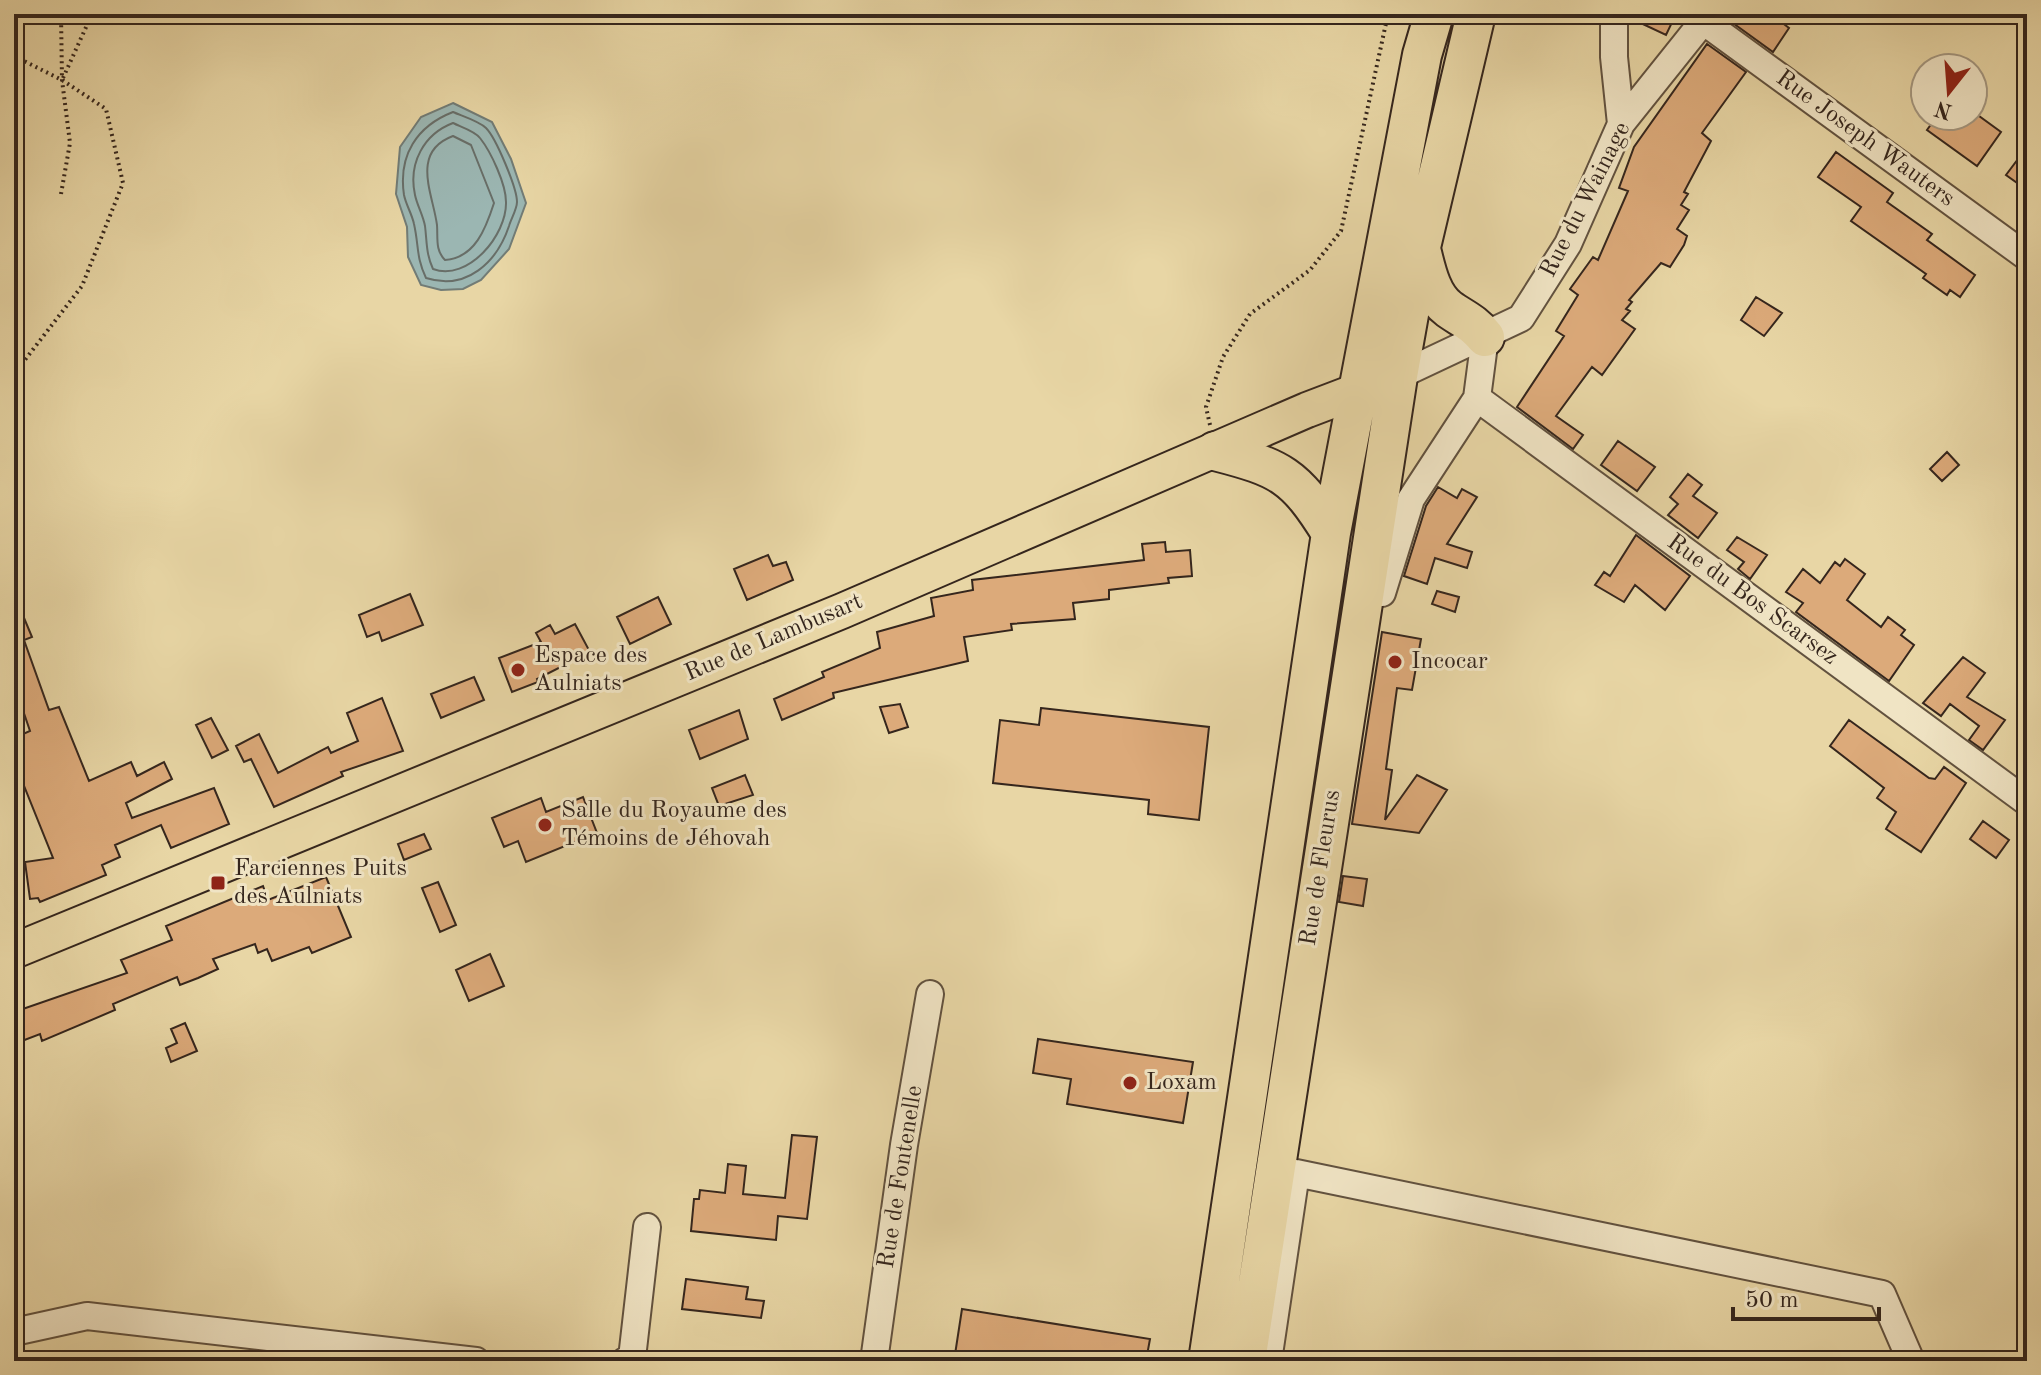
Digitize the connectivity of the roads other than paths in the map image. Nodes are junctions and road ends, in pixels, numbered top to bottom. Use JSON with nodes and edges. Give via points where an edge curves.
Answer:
{"nodes":[{"id":1,"x":1434,"y":14,"type":"edge"},
{"id":2,"x":1476,"y":14,"type":"edge"},
{"id":3,"x":1614,"y":14,"type":"edge"},
{"id":4,"x":1706,"y":18,"type":"edge"},
{"id":5,"x":1621,"y":124,"type":"junction"},
{"id":6,"x":1421,"y":247,"type":"junction"},
{"id":7,"x":2027,"y":257,"type":"edge"},
{"id":8,"x":1485,"y":337,"type":"junction"},
{"id":9,"x":1398,"y":376,"type":"junction"},
{"id":10,"x":1358,"y":390,"type":"junction"},
{"id":11,"x":1477,"y":398,"type":"junction"},
{"id":12,"x":1215,"y":451,"type":"junction"},
{"id":13,"x":1331,"y":533,"type":"junction"},
{"id":14,"x":1382,"y":593,"type":"dead end"},
{"id":15,"x":2027,"y":802,"type":"edge"},
{"id":16,"x":15,"y":947,"type":"edge"},
{"id":17,"x":930,"y":994,"type":"dead end"},
{"id":18,"x":1296,"y":1023,"type":"junction"},
{"id":19,"x":1296,"y":1173,"type":"junction"},
{"id":20,"x":647,"y":1227,"type":"dead end"},
{"id":21,"x":14,"y":1332,"type":"edge"},
{"id":22,"x":476,"y":1361,"type":"edge"},
{"id":23,"x":625,"y":1361,"type":"edge"},
{"id":24,"x":874,"y":1361,"type":"edge"},
{"id":25,"x":1208,"y":1361,"type":"edge"},
{"id":26,"x":1246,"y":1361,"type":"edge"},
{"id":27,"x":1268,"y":1361,"type":"edge"},
{"id":28,"x":1911,"y":1361,"type":"edge"}],
"edges":[{"from":1,"to":10,"type":"highway","name":"Rue de Fleurus"},
{"from":2,"to":6,"type":"highway","name":"Rue de Fleurus"},
{"from":3,"to":5,"type":"street"},
{"from":4,"to":5,"type":"street","name":"Rue du Wainage"},
{"from":4,"to":7,"type":"street","name":"Rue Joseph Wauters"},
{"from":5,"to":8,"type":"street","name":"Rue du Wainage","via":[[1568,244],[1521,318]]},
{"from":6,"to":8,"type":"highway","via":[[1441,302],[1471,320]]},
{"from":6,"to":9,"type":"highway","name":"Rue de Fleurus"},
{"from":8,"to":9,"type":"street","name":"Rue du Wainage"},
{"from":8,"to":11,"type":"street"},
{"from":9,"to":10,"type":"main road","name":"Rue de Lambusart"},
{"from":9,"to":18,"type":"highway","name":"Rue de Fleurus"},
{"from":10,"to":12,"type":"main road","name":"Rue de Lambusart"},
{"from":10,"to":13,"type":"highway","name":"Rue de Fleurus"},
{"from":11,"to":14,"type":"street","via":[[1411,499]]},
{"from":11,"to":15,"type":"street","name":"Rue du Bos Scarsez"},
{"from":12,"to":13,"type":"highway","via":[[1265,464],[1306,493]]},
{"from":12,"to":16,"type":"main road","name":"Rue de Lambusart","via":[[842,611]]},
{"from":13,"to":25,"type":"highway","name":"Rue de Fleurus"},
{"from":17,"to":24,"type":"street","name":"Rue de Fontenelle"},
{"from":18,"to":19,"type":"highway","via":[[1307,1053]]},
{"from":18,"to":26,"type":"highway","name":"Rue de Fleurus"},
{"from":19,"to":27,"type":"street"},
{"from":19,"to":28,"type":"street","via":[[1882,1294]]},
{"from":20,"to":23,"type":"street","via":[[632,1358]]},
{"from":21,"to":22,"type":"street","via":[[87,1316]]}]}
